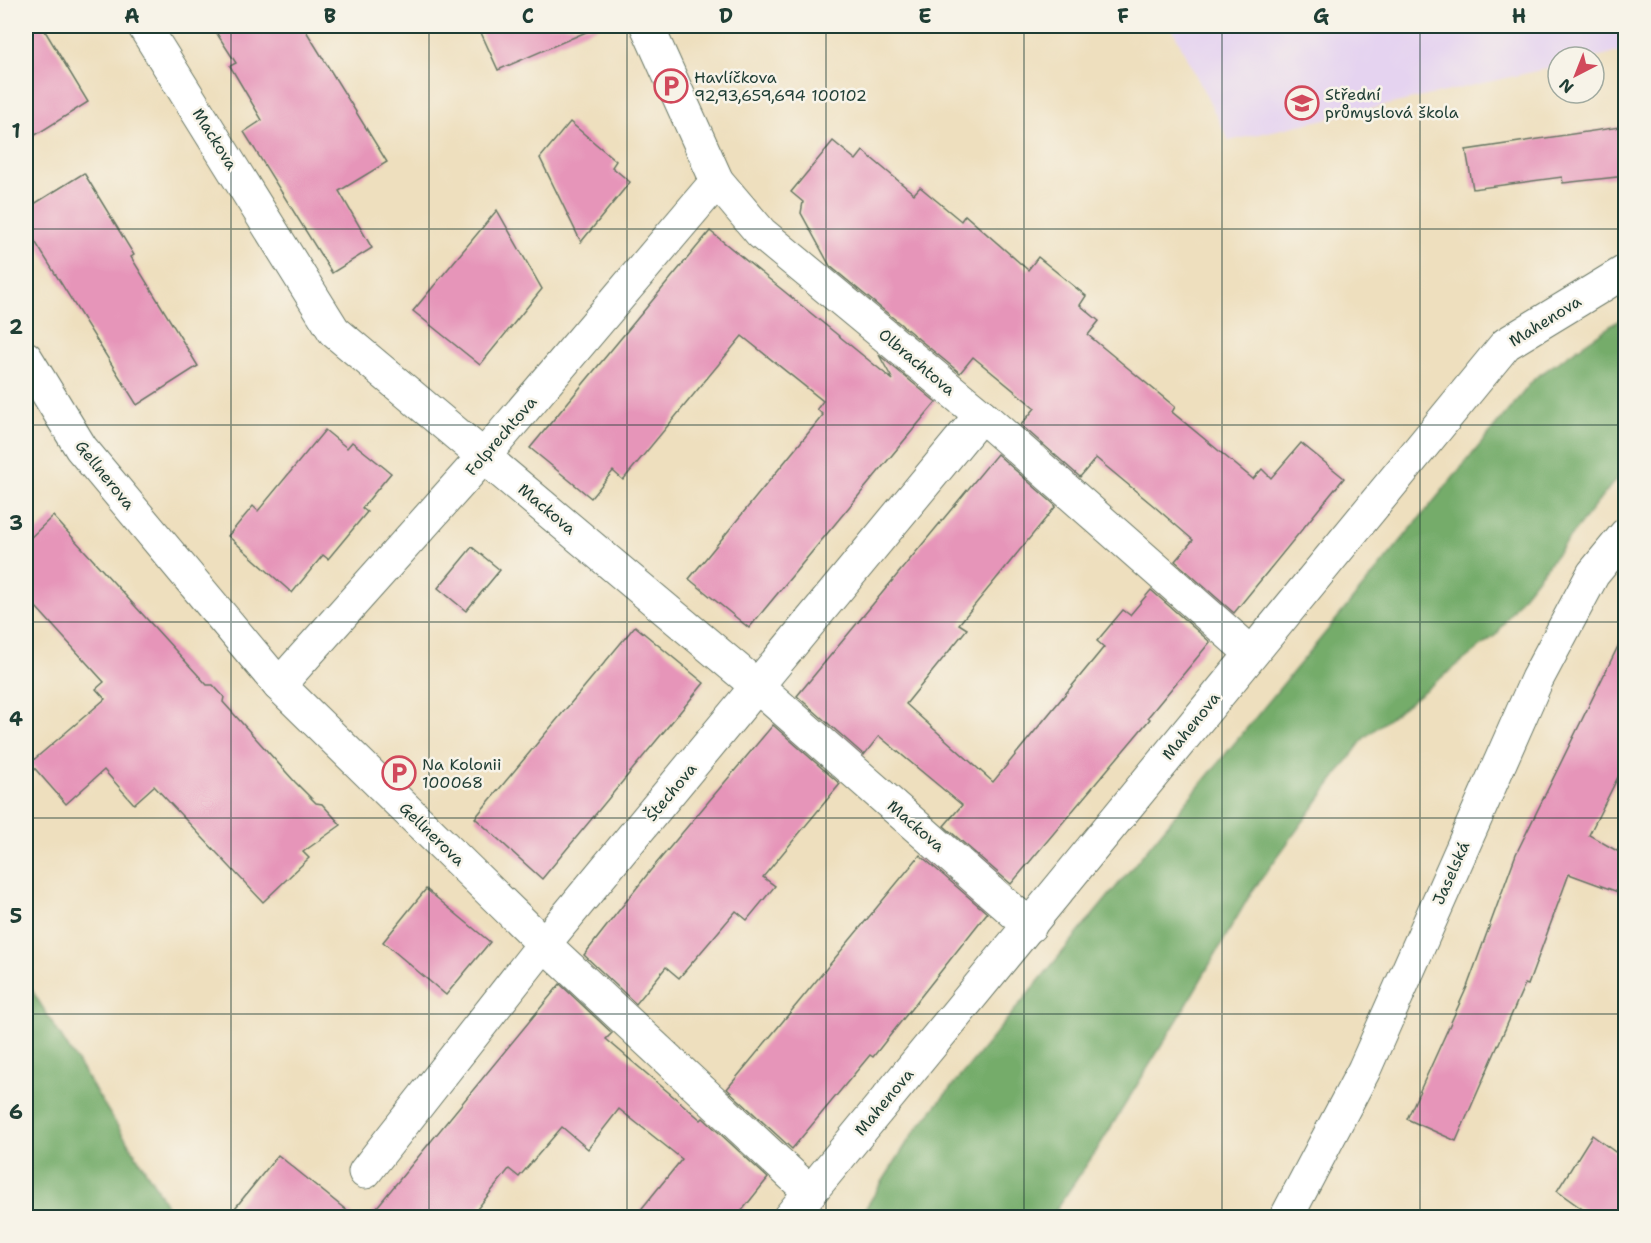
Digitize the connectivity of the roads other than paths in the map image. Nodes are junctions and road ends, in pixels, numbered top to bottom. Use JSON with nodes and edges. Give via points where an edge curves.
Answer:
{"nodes":[{"id":1,"x":144,"y":26,"type":"edge"},
{"id":2,"x":647,"y":26,"type":"edge"},
{"id":3,"x":717,"y":181,"type":"junction"},
{"id":4,"x":1626,"y":271,"type":"edge"},
{"id":5,"x":26,"y":358,"type":"edge"},
{"id":6,"x":981,"y":415,"type":"junction"},
{"id":7,"x":484,"y":456,"type":"junction"},
{"id":8,"x":1626,"y":534,"type":"edge"},
{"id":9,"x":1250,"y":652,"type":"junction"},
{"id":10,"x":279,"y":685,"type":"junction"},
{"id":11,"x":758,"y":687,"type":"junction"},
{"id":12,"x":1030,"y":926,"type":"junction"},
{"id":13,"x":544,"y":944,"type":"junction"},
{"id":14,"x":365,"y":1172,"type":"dead end"},
{"id":15,"x":810,"y":1192,"type":"junction"},
{"id":16,"x":789,"y":1218,"type":"edge"},
{"id":17,"x":1286,"y":1218,"type":"edge"}],
"edges":[{"from":1,"to":7,"type":"street","name":"Mackova","via":[[334,331]]},
{"from":2,"to":3,"type":"street","name":"Olbrachtova"},
{"from":3,"to":6,"type":"street","name":"Olbrachtova","via":[[761,233]]},
{"from":3,"to":7,"type":"street","name":"Folprechtova"},
{"from":4,"to":9,"type":"street","name":"Mahenova","via":[[1506,344]]},
{"from":5,"to":10,"type":"street","name":"Gellnerova","via":[[81,448]]},
{"from":6,"to":9,"type":"street","name":"Olbrachtova"},
{"from":6,"to":11,"type":"street","name":"Štechova"},
{"from":7,"to":10,"type":"street","name":"Folprechtova"},
{"from":7,"to":11,"type":"street","name":"Mackova"},
{"from":8,"to":17,"type":"street","name":"Jaselská","via":[[1593,574],[1537,679],[1364,1070]]},
{"from":9,"to":12,"type":"street","name":"Mahenova"},
{"from":10,"to":13,"type":"street","name":"Gellnerova"},
{"from":11,"to":12,"type":"street","name":"Mackova"},
{"from":11,"to":13,"type":"street","name":"Štechova"},
{"from":12,"to":15,"type":"street","name":"Mahenova"},
{"from":13,"to":14,"type":"street","name":"Štechova"},
{"from":13,"to":15,"type":"street","name":"Gellnerova"},
{"from":15,"to":16,"type":"street","name":"Mahenova"}]}
